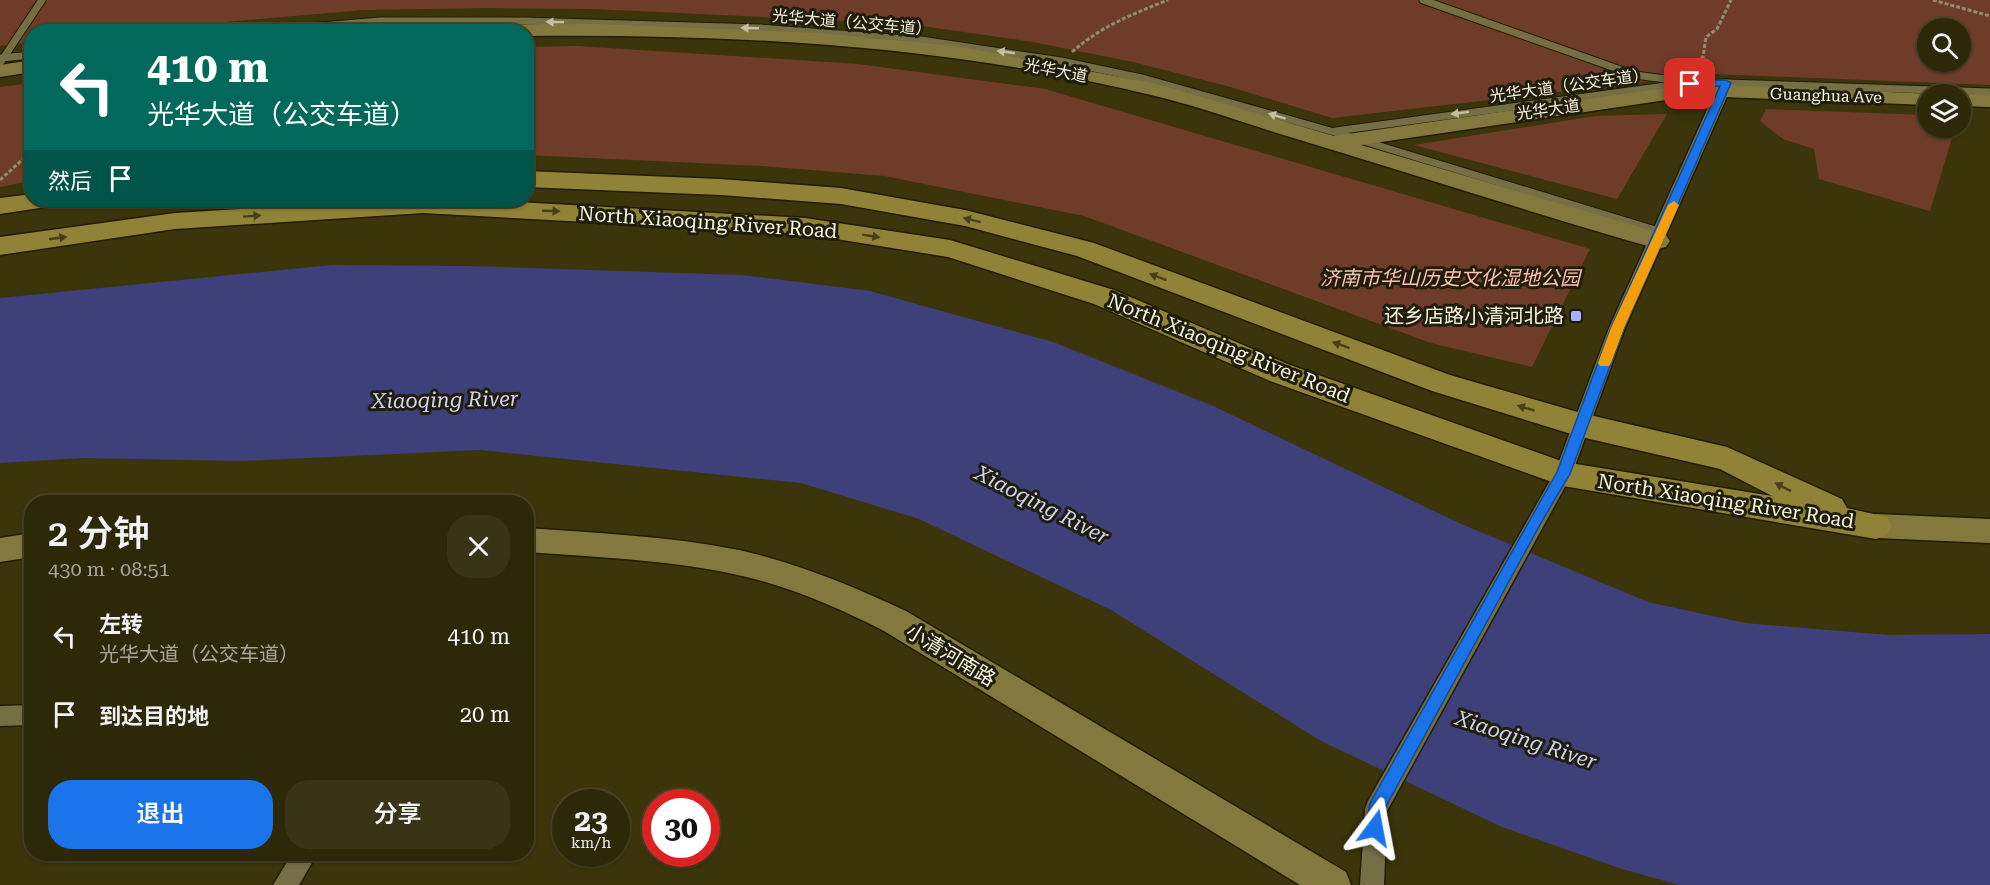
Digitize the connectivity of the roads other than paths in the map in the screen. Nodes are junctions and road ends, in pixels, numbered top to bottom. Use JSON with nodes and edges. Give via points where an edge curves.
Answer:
{"nodes":[{"id":1,"x":42,"y":0,"type":"edge"},
{"id":2,"x":1423,"y":0,"type":"edge"},
{"id":3,"x":26,"y":24,"type":"edge"},
{"id":4,"x":353,"y":24,"type":"edge"},
{"id":5,"x":24,"y":28,"type":"edge"},
{"id":6,"x":534,"y":29,"type":"edge"},
{"id":7,"x":24,"y":57,"type":"edge"},
{"id":8,"x":1,"y":63,"type":"edge"},
{"id":9,"x":24,"y":65,"type":"edge"},
{"id":10,"x":1725,"y":87,"type":"junction"},
{"id":11,"x":1990,"y":92,"type":"edge"},
{"id":12,"x":1917,"y":98,"type":"edge"},
{"id":13,"x":1971,"y":100,"type":"edge"},
{"id":14,"x":1990,"y":101,"type":"edge"},
{"id":15,"x":1341,"y":137,"type":"junction"},
{"id":16,"x":534,"y":179,"type":"edge"},
{"id":17,"x":24,"y":203,"type":"edge"},
{"id":18,"x":0,"y":206,"type":"edge"},
{"id":19,"x":406,"y":207,"type":"edge"},
{"id":20,"x":449,"y":207,"type":"edge"},
{"id":21,"x":1660,"y":236,"type":"junction"},
{"id":22,"x":0,"y":246,"type":"edge"},
{"id":23,"x":1581,"y":425,"type":"junction"},
{"id":24,"x":1563,"y":474,"type":"junction"},
{"id":25,"x":1876,"y":525,"type":"junction"},
{"id":26,"x":1990,"y":531,"type":"edge"},
{"id":27,"x":534,"y":541,"type":"edge"},
{"id":28,"x":24,"y":546,"type":"edge"},
{"id":29,"x":0,"y":550,"type":"edge"},
{"id":30,"x":0,"y":716,"type":"edge"},
{"id":31,"x":24,"y":716,"type":"edge"},
{"id":32,"x":300,"y":861,"type":"edge"},
{"id":33,"x":285,"y":885,"type":"edge"},
{"id":34,"x":1334,"y":885,"type":"edge"},
{"id":35,"x":1372,"y":885,"type":"edge"}],
"edges":[{"from":1,"to":3,"type":"lane"},
{"from":2,"to":10,"type":"lane","via":[[1651,79]]},
{"from":15,"to":4,"type":"lane","name":"光华大道（公交车道）","one_way":true,"via":[[1157,82],[1061,61],[921,40],[603,22]]},
{"from":5,"to":8,"type":"lane"},
{"from":6,"to":15,"type":"main road","name":"光华大道","via":[[817,39],[956,52],[1157,90]]},
{"from":7,"to":8,"type":"lane"},
{"from":8,"to":9,"type":"main road"},
{"from":10,"to":11,"type":"lane"},
{"from":10,"to":12,"type":"main road","name":"Guanghua Ave"},
{"from":10,"to":15,"type":"main road","name":"光华大道"},
{"from":10,"to":21,"type":"street"},
{"from":13,"to":14,"type":"main road"},
{"from":15,"to":21,"type":"main road"},
{"from":23,"to":16,"type":"main road","name":"North Xiaoqing River Road","one_way":true,"via":[[1442,383],[1085,249],[965,218],[841,196]]},
{"from":17,"to":18,"type":"main road"},
{"from":22,"to":19,"type":"main road","name":"North Xiaoqing River Road","one_way":true,"via":[[175,221]]},
{"from":20,"to":24,"type":"main road","name":"North Xiaoqing River Road","one_way":true,"via":[[805,226],[950,249],[1104,297],[1280,374]]},
{"from":21,"to":23,"type":"street","via":[[1617,328]]},
{"from":23,"to":24,"type":"street"},
{"from":25,"to":23,"type":"main road","name":"North Xiaoqing River Road","one_way":true,"via":[[1799,495],[1727,459]]},
{"from":24,"to":25,"type":"main road","name":"North Xiaoqing River Road"},
{"from":24,"to":35,"type":"street","via":[[1376,809]]},
{"from":25,"to":26,"type":"main road"},
{"from":27,"to":34,"type":"main road","name":"小清河南路","via":[[679,552],[731,561],[846,598],[895,621]]},
{"from":28,"to":29,"type":"main road"},
{"from":30,"to":31,"type":"street"},
{"from":32,"to":33,"type":"street"}]}
